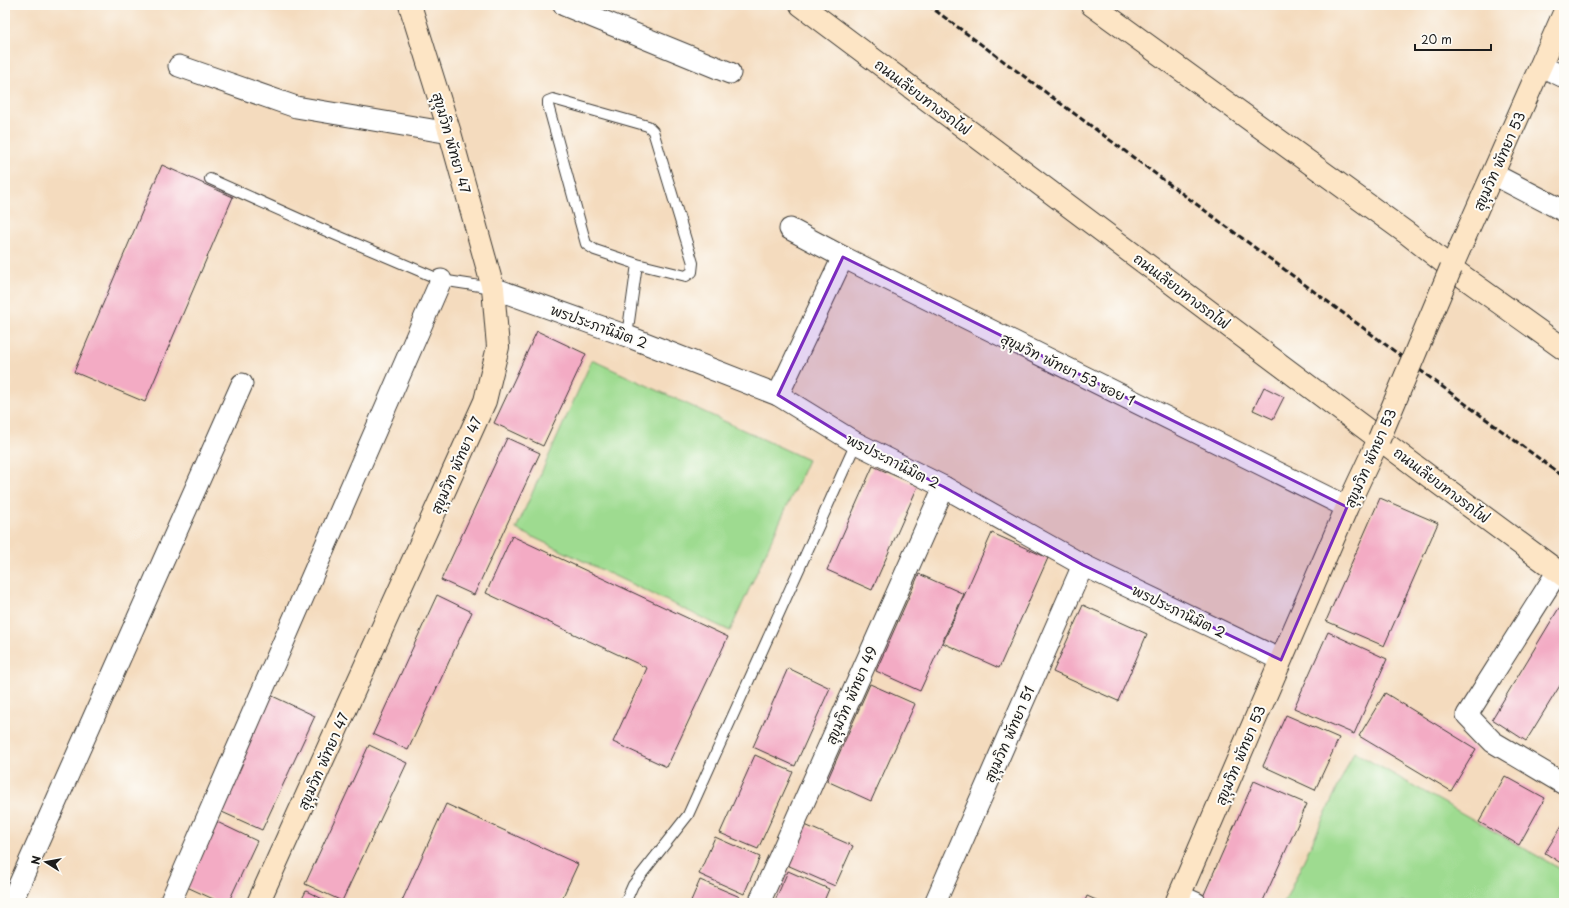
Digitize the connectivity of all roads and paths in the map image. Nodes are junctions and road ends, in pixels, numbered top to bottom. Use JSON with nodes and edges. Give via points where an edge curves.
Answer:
{"nodes":[{"id":1,"x":410,"y":5,"type":"edge"},
{"id":2,"x":564,"y":5,"type":"edge"},
{"id":3,"x":801,"y":5,"type":"edge"},
{"id":4,"x":1092,"y":5,"type":"edge"},
{"id":5,"x":1564,"y":14,"type":"edge"},
{"id":6,"x":179,"y":66,"type":"dead end"},
{"id":7,"x":1541,"y":66,"type":"junction"},
{"id":8,"x":730,"y":73,"type":"dead end"},
{"id":9,"x":1564,"y":77,"type":"edge"},
{"id":10,"x":450,"y":133,"type":"junction"},
{"id":11,"x":1493,"y":174,"type":"junction"},
{"id":12,"x":210,"y":179,"type":"dead end"},
{"id":13,"x":1564,"y":211,"type":"edge"},
{"id":14,"x":790,"y":229,"type":"dead end"},
{"id":15,"x":843,"y":257,"type":"junction"},
{"id":16,"x":637,"y":264,"type":"junction"},
{"id":17,"x":1451,"y":268,"type":"junction"},
{"id":18,"x":441,"y":280,"type":"junction"},
{"id":19,"x":493,"y":288,"type":"junction"},
{"id":20,"x":627,"y":336,"type":"junction"},
{"id":21,"x":1564,"y":349,"type":"edge"},
{"id":22,"x":242,"y":384,"type":"dead end"},
{"id":23,"x":778,"y":395,"type":"junction"},
{"id":24,"x":1379,"y":439,"type":"junction"},
{"id":25,"x":856,"y":443,"type":"junction"},
{"id":26,"x":944,"y":487,"type":"junction"},
{"id":27,"x":1347,"y":507,"type":"junction"},
{"id":28,"x":1083,"y":565,"type":"junction"},
{"id":29,"x":1561,"y":574,"type":"edge"},
{"id":30,"x":1281,"y":660,"type":"junction"},
{"id":31,"x":1564,"y":784,"type":"edge"},
{"id":32,"x":1184,"y":901,"type":"edge"},
{"id":33,"x":11,"y":903,"type":"edge"},
{"id":34,"x":170,"y":903,"type":"edge"},
{"id":35,"x":258,"y":903,"type":"edge"},
{"id":36,"x":626,"y":903,"type":"edge"},
{"id":37,"x":759,"y":903,"type":"edge"},
{"id":38,"x":935,"y":903,"type":"edge"}],
"edges":[{"from":1,"to":10,"type":"street","name":"สุขุมวิท พัทยา 47"},
{"from":2,"to":8,"type":"street"},
{"from":3,"to":24,"type":"street","name":"ถนนเลียบทางรถไฟ"},
{"from":4,"to":17,"type":"street","via":[[1408,234]]},
{"from":5,"to":7,"type":"street","name":"สุขุมวิท พัทยา 53"},
{"from":6,"to":10,"type":"street","via":[[296,107]]},
{"from":7,"to":9,"type":"street"},
{"from":7,"to":11,"type":"street","name":"สุขุมวิท พัทยา 53"},
{"from":10,"to":19,"type":"street","name":"สุขุมวิท พัทยา 47"},
{"from":11,"to":13,"type":"street"},
{"from":11,"to":17,"type":"street","name":"สุขุมวิท พัทยา 53"},
{"from":12,"to":18,"type":"lane"},
{"from":14,"to":15,"type":"street","name":"สุขุมวิท พัทยา 53 ซอย 1"},
{"from":15,"to":23,"type":"street"},
{"from":15,"to":27,"type":"street","name":"สุขุมวิท พัทยา 53 ซอย 1"},
{"from":16,"to":16,"type":"lane","via":[[595,250],[586,244],[548,101],[553,99],[648,126],[653,130],[692,262],[692,272],[686,276]]},
{"from":16,"to":20,"type":"lane"},
{"from":17,"to":21,"type":"street"},
{"from":17,"to":24,"type":"street","name":"สุขุมวิท พัทยา 53","bridge":true},
{"from":18,"to":19,"type":"lane"},
{"from":18,"to":34,"type":"street"},
{"from":19,"to":20,"type":"street","name":"พรประภานิมิต 2"},
{"from":19,"to":35,"type":"street","name":"สุขุมวิท พัทยา 47","via":[[498,347],[486,401]]},
{"from":20,"to":23,"type":"street","name":"พรประภานิมิต 2"},
{"from":22,"to":33,"type":"street"},
{"from":23,"to":25,"type":"street","name":"พรประภานิมิต 2"},
{"from":24,"to":27,"type":"street","name":"สุขุมวิท พัทยา 53"},
{"from":24,"to":29,"type":"street","name":"ถนนเลียบทางรถไฟ"},
{"from":25,"to":26,"type":"street","name":"พรประภานิมิต 2"},
{"from":25,"to":36,"type":"lane","via":[[688,815],[633,885]]},
{"from":26,"to":28,"type":"street","name":"พรประภานิมิต 2"},
{"from":26,"to":37,"type":"street","name":"สุขุมวิท พัทยา 49"},
{"from":27,"to":30,"type":"street","name":"สุขุมวิท พัทยา 53"},
{"from":28,"to":30,"type":"street","name":"พรประภานิมิต 2"},
{"from":28,"to":38,"type":"street","name":"สุขุมวิท พัทยา 51"},
{"from":29,"to":31,"type":"street","via":[[1467,715],[1493,742]]},
{"from":30,"to":32,"type":"street","name":"สุขุมวิท พัทยา 53"}]}
